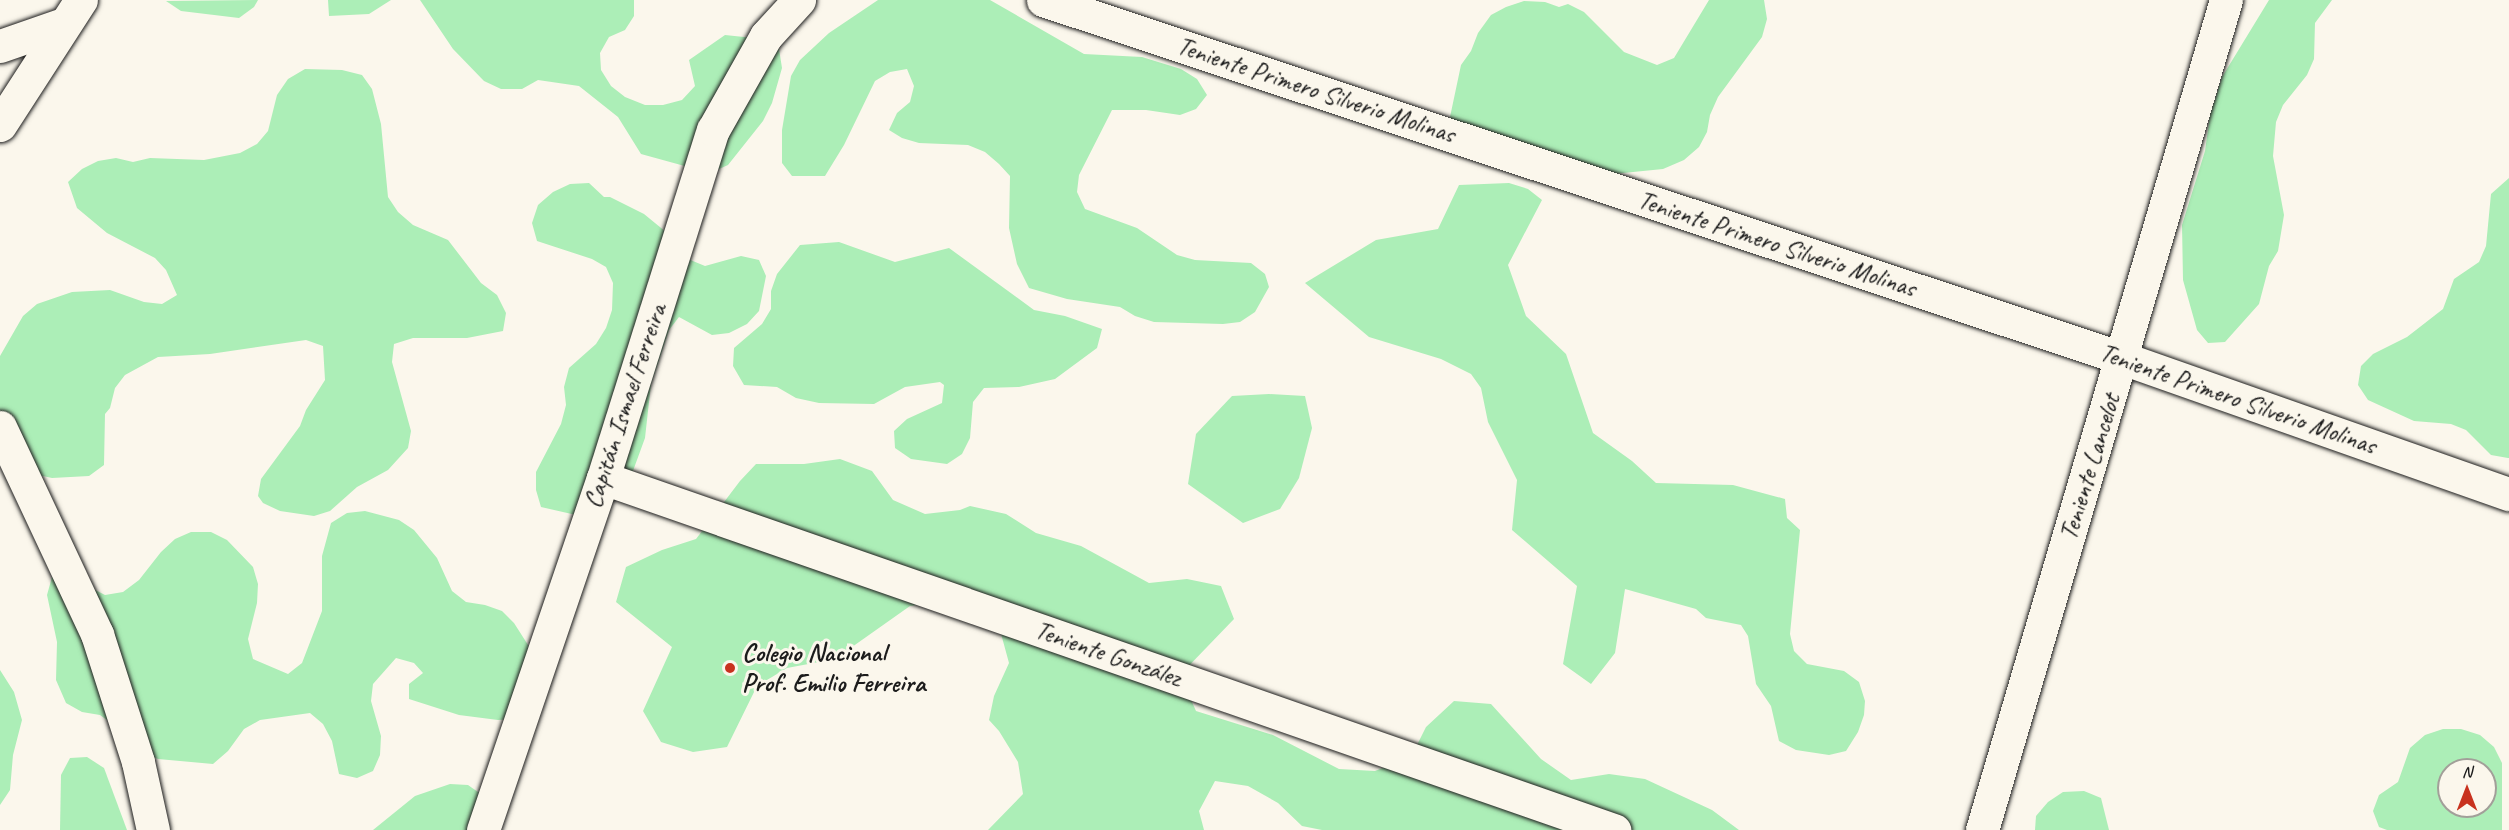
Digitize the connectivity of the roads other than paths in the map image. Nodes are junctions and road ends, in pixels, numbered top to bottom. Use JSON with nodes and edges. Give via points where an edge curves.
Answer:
{"nodes":[{"id":1,"x":799,"y":0,"type":"edge"},
{"id":2,"x":1043,"y":0,"type":"edge"},
{"id":3,"x":2226,"y":0,"type":"edge"},
{"id":4,"x":72,"y":12,"type":"edge"},
{"id":5,"x":0,"y":46,"type":"edge"},
{"id":6,"x":0,"y":125,"type":"edge"},
{"id":7,"x":2122,"y":358,"type":"junction"},
{"id":8,"x":3,"y":443,"type":"edge"},
{"id":9,"x":603,"y":478,"type":"junction"},
{"id":10,"x":2509,"y":494,"type":"edge"},
{"id":11,"x":153,"y":830,"type":"edge"},
{"id":12,"x":483,"y":830,"type":"edge"},
{"id":13,"x":1614,"y":830,"type":"edge"},
{"id":14,"x":1982,"y":830,"type":"edge"}],
"edges":[{"from":1,"to":9,"type":"street","name":"Capitán Ismael Ferreira","via":[[766,36],[714,130]]},
{"from":2,"to":7,"type":"street","name":"Teniente Primero Silverio Molinas"},
{"from":3,"to":7,"type":"street","name":"Teniente Lancelot"},
{"from":4,"to":5,"type":"street"},
{"from":4,"to":6,"type":"street"},
{"from":7,"to":10,"type":"street","name":"Teniente Primero Silverio Molinas"},
{"from":7,"to":14,"type":"street","name":"Teniente Lancelot"},
{"from":8,"to":11,"type":"street","via":[[97,634],[138,762]]},
{"from":9,"to":12,"type":"street","name":"Capitán Ismael Ferreira"},
{"from":9,"to":13,"type":"street","name":"Teniente González"}]}
